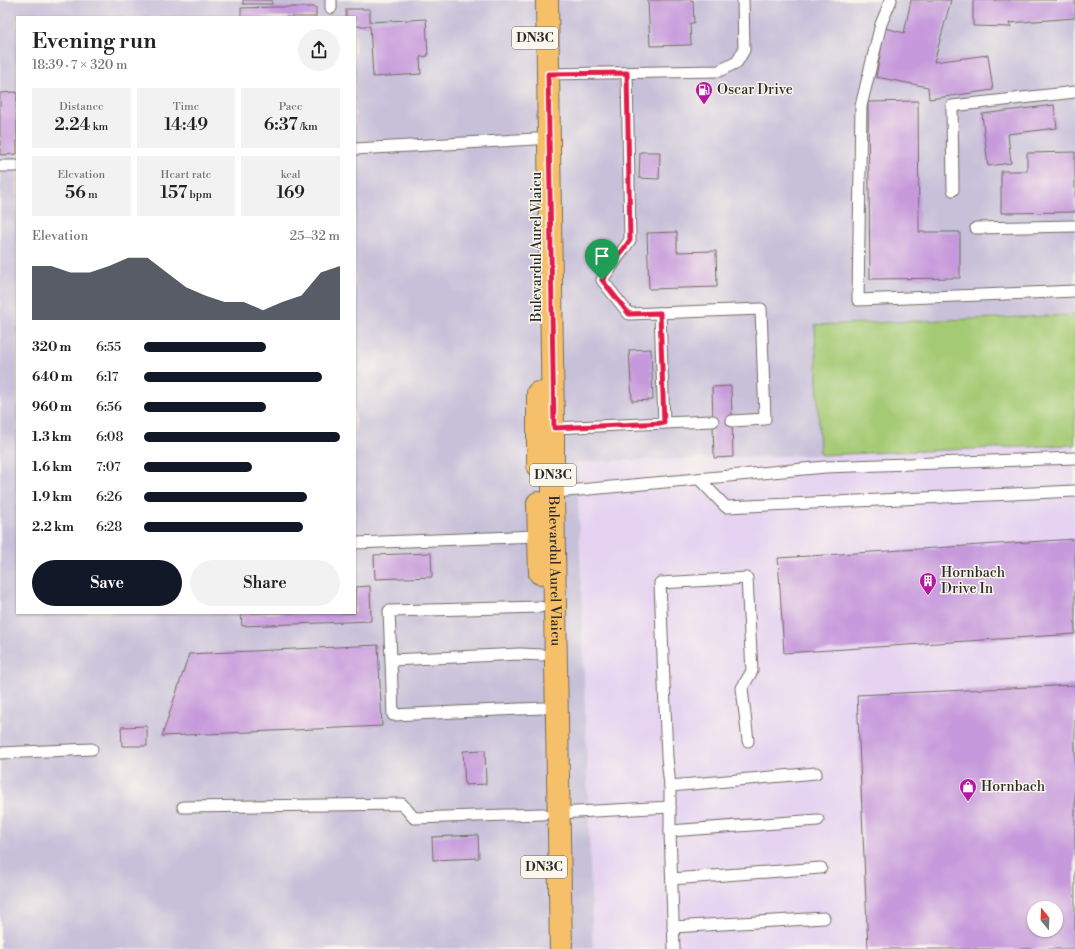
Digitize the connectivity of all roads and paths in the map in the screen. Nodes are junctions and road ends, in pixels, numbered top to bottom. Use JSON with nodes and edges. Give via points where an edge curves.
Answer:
{"nodes":[{"id":1,"x":535,"y":0,"type":"edge"},
{"id":2,"x":547,"y":0,"type":"edge"},
{"id":3,"x":743,"y":0,"type":"edge"},
{"id":4,"x":891,"y":0,"type":"edge"},
{"id":5,"x":627,"y":73,"type":"junction"},
{"id":6,"x":548,"y":74,"type":"junction"},
{"id":7,"x":1075,"y":92,"type":"edge"},
{"id":8,"x":536,"y":139,"type":"junction"},
{"id":9,"x":356,"y":149,"type":"edge"},
{"id":10,"x":0,"y":166,"type":"edge"},
{"id":11,"x":16,"y":166,"type":"edge"},
{"id":12,"x":953,"y":190,"type":"dead end"},
{"id":13,"x":1075,"y":226,"type":"edge"},
{"id":14,"x":976,"y":228,"type":"dead end"},
{"id":15,"x":1075,"y":291,"type":"edge"},
{"id":16,"x":660,"y":313,"type":"junction"},
{"id":17,"x":713,"y":421,"type":"dead end"},
{"id":18,"x":732,"y":421,"type":"dead end"},
{"id":19,"x":664,"y":423,"type":"junction"},
{"id":20,"x":554,"y":428,"type":"junction"},
{"id":21,"x":1075,"y":458,"type":"edge"},
{"id":22,"x":699,"y":479,"type":"junction"},
{"id":23,"x":1075,"y":490,"type":"edge"},
{"id":24,"x":554,"y":492,"type":"junction"},
{"id":25,"x":539,"y":536,"type":"junction"},
{"id":26,"x":356,"y":543,"type":"edge"},
{"id":27,"x":540,"y":607,"type":"junction"},
{"id":28,"x":542,"y":655,"type":"junction"},
{"id":29,"x":391,"y":660,"type":"junction"},
{"id":30,"x":543,"y":708,"type":"junction"},
{"id":31,"x":748,"y":741,"type":"dead end"},
{"id":32,"x":92,"y":749,"type":"dead end"},
{"id":33,"x":0,"y":753,"type":"edge"},
{"id":34,"x":816,"y":773,"type":"dead end"},
{"id":35,"x":670,"y":786,"type":"junction"},
{"id":36,"x":183,"y":807,"type":"dead end"},
{"id":37,"x":670,"y":807,"type":"junction"},
{"id":38,"x":551,"y":813,"type":"junction"},
{"id":39,"x":818,"y":820,"type":"dead end"},
{"id":40,"x":670,"y":831,"type":"junction"},
{"id":41,"x":821,"y":868,"type":"dead end"},
{"id":42,"x":672,"y":879,"type":"junction"},
{"id":43,"x":824,"y":918,"type":"dead end"},
{"id":44,"x":673,"y":927,"type":"junction"},
{"id":45,"x":546,"y":949,"type":"edge"},
{"id":46,"x":561,"y":949,"type":"edge"},
{"id":47,"x":674,"y":949,"type":"edge"}],
"edges":[{"from":1,"to":8,"type":"main road","name":"Bulevardul Aurel Vlaicu","number":"DN3C"},
{"from":2,"to":6,"type":"main road","name":"Bulevardul Aurel Vlaicu","number":"DN3C"},
{"from":3,"to":5,"type":"lane","via":[[744,50],[737,62],[719,71]]},
{"from":4,"to":15,"type":"lane","via":[[881,24],[861,106],[858,300]]},
{"from":5,"to":6,"type":"lane"},
{"from":5,"to":16,"type":"lane","via":[[630,240],[602,280],[629,314]]},
{"from":6,"to":20,"type":"main road","name":"Bulevardul Aurel Vlaicu","number":"DN3C"},
{"from":7,"to":12,"type":"lane","via":[[952,106]]},
{"from":8,"to":9,"type":"lane"},
{"from":8,"to":25,"type":"main road","name":"Bulevardul Aurel Vlaicu","number":"DN3C"},
{"from":10,"to":11,"type":"lane"},
{"from":13,"to":14,"type":"lane"},
{"from":16,"to":18,"type":"lane","via":[[761,309],[765,419]]},
{"from":16,"to":19,"type":"lane"},
{"from":17,"to":19,"type":"lane"},
{"from":19,"to":20,"type":"lane"},
{"from":20,"to":24,"type":"main road","name":"Bulevardul Aurel Vlaicu","number":"DN3C"},
{"from":21,"to":22,"type":"lane","via":[[826,467]]},
{"from":22,"to":23,"type":"lane","via":[[726,507]]},
{"from":22,"to":24,"type":"lane"},
{"from":24,"to":38,"type":"main road","name":"Bulevardul Aurel Vlaicu","number":"DN3C"},
{"from":25,"to":26,"type":"lane"},
{"from":25,"to":27,"type":"main road","name":"Bulevardul Aurel Vlaicu","number":"DN3C"},
{"from":27,"to":28,"type":"main road","name":"Bulevardul Aurel Vlaicu","number":"DN3C"},
{"from":27,"to":29,"type":"lane","via":[[389,611]]},
{"from":28,"to":29,"type":"lane"},
{"from":28,"to":30,"type":"main road","name":"Bulevardul Aurel Vlaicu","number":"DN3C"},
{"from":29,"to":30,"type":"lane","via":[[393,714]]},
{"from":30,"to":38,"type":"main road","name":"Bulevardul Aurel Vlaicu","number":"DN3C"},
{"from":31,"to":35,"type":"lane","via":[[742,688],[752,671],[747,578],[660,583]]},
{"from":32,"to":33,"type":"lane"},
{"from":34,"to":35,"type":"lane"},
{"from":35,"to":37,"type":"lane"},
{"from":36,"to":38,"type":"lane","via":[[402,804],[414,818]]},
{"from":37,"to":38,"type":"lane"},
{"from":37,"to":40,"type":"lane"},
{"from":38,"to":45,"type":"main road","name":"Bulevardul Aurel Vlaicu","number":"DN3C"},
{"from":38,"to":46,"type":"main road","name":"Bulevardul Aurel Vlaicu","number":"DN3C"},
{"from":39,"to":40,"type":"lane"},
{"from":40,"to":42,"type":"lane"},
{"from":41,"to":42,"type":"lane"},
{"from":42,"to":44,"type":"lane"},
{"from":43,"to":44,"type":"lane"},
{"from":44,"to":47,"type":"lane"}]}
